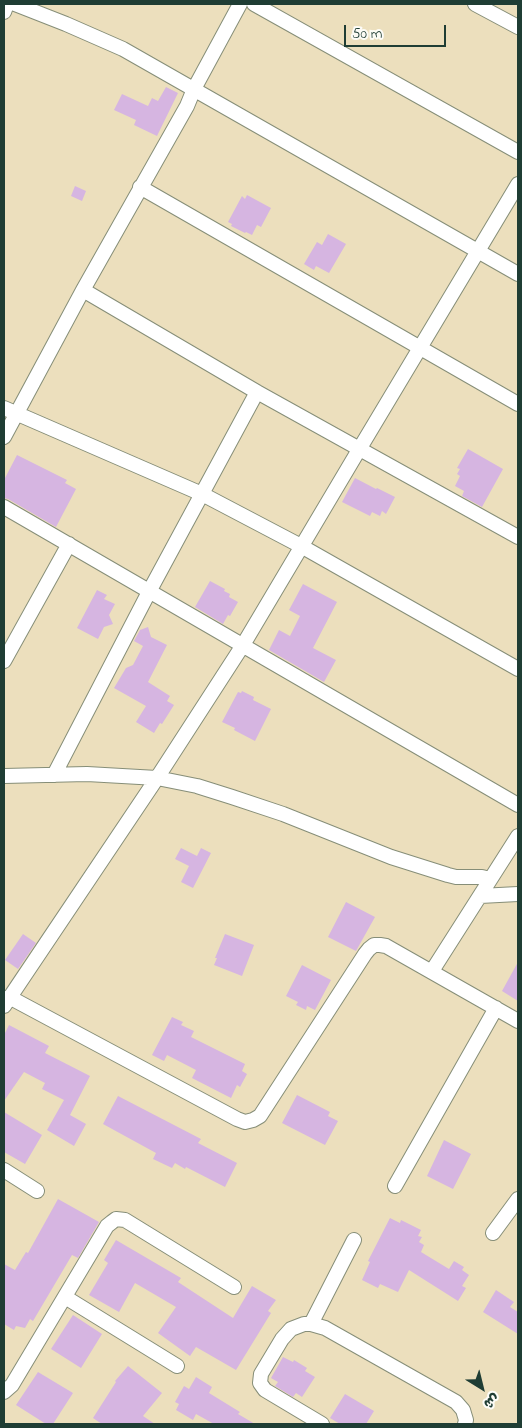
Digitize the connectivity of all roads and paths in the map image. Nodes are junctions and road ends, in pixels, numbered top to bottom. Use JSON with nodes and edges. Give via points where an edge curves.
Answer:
{"nodes":[{"id":1,"x":7,"y":4,"type":"edge"},
{"id":2,"x":15,"y":4,"type":"edge"},
{"id":3,"x":240,"y":4,"type":"edge"},
{"id":4,"x":254,"y":4,"type":"edge"},
{"id":5,"x":475,"y":4,"type":"edge"},
{"id":6,"x":4,"y":12,"type":"edge"},
{"id":7,"x":518,"y":27,"type":"edge"},
{"id":8,"x":194,"y":89,"type":"junction"},
{"id":9,"x":518,"y":152,"type":"edge"},
{"id":10,"x":518,"y":184,"type":"edge"},
{"id":11,"x":140,"y":187,"type":"junction"},
{"id":12,"x":478,"y":251,"type":"junction"},
{"id":13,"x":518,"y":274,"type":"edge"},
{"id":14,"x":82,"y":290,"type":"junction"},
{"id":15,"x":420,"y":348,"type":"junction"},
{"id":16,"x":257,"y":392,"type":"junction"},
{"id":17,"x":518,"y":404,"type":"edge"},
{"id":18,"x":10,"y":410,"type":"edge"},
{"id":19,"x":4,"y":436,"type":"edge"},
{"id":20,"x":360,"y":448,"type":"junction"},
{"id":21,"x":202,"y":494,"type":"junction"},
{"id":22,"x":4,"y":507,"type":"edge"},
{"id":23,"x":518,"y":537,"type":"edge"},
{"id":24,"x":69,"y":544,"type":"junction"},
{"id":25,"x":301,"y":546,"type":"junction"},
{"id":26,"x":150,"y":590,"type":"junction"},
{"id":27,"x":243,"y":645,"type":"junction"},
{"id":28,"x":4,"y":661,"type":"edge"},
{"id":29,"x":518,"y":669,"type":"edge"},
{"id":30,"x":54,"y":775,"type":"junction"},
{"id":31,"x":4,"y":776,"type":"edge"},
{"id":32,"x":157,"y":778,"type":"junction"},
{"id":33,"x":518,"y":805,"type":"edge"},
{"id":34,"x":518,"y":836,"type":"edge"},
{"id":35,"x":490,"y":878,"type":"junction"},
{"id":36,"x":518,"y":894,"type":"edge"},
{"id":37,"x":480,"y":896,"type":"junction"},
{"id":38,"x":432,"y":971,"type":"junction"},
{"id":39,"x":6,"y":1002,"type":"edge"},
{"id":40,"x":496,"y":1008,"type":"junction"},
{"id":41,"x":518,"y":1021,"type":"edge"},
{"id":42,"x":4,"y":1170,"type":"edge"},
{"id":43,"x":395,"y":1186,"type":"dead end"},
{"id":44,"x":37,"y":1190,"type":"dead end"},
{"id":45,"x":518,"y":1199,"type":"edge"},
{"id":46,"x":494,"y":1233,"type":"dead end"},
{"id":47,"x":354,"y":1240,"type":"dead end"},
{"id":48,"x":234,"y":1286,"type":"dead end"},
{"id":49,"x":65,"y":1297,"type":"junction"},
{"id":50,"x":311,"y":1324,"type":"junction"},
{"id":51,"x":178,"y":1366,"type":"dead end"},
{"id":52,"x":4,"y":1392,"type":"edge"},
{"id":53,"x":322,"y":1424,"type":"edge"},
{"id":54,"x":465,"y":1424,"type":"edge"}],
"edges":[{"from":1,"to":6,"type":"street"},
{"from":2,"to":8,"type":"street","via":[[123,50]]},
{"from":3,"to":8,"type":"street"},
{"from":4,"to":9,"type":"street"},
{"from":5,"to":7,"type":"street"},
{"from":8,"to":11,"type":"street","via":[[188,106]]},
{"from":8,"to":12,"type":"street"},
{"from":10,"to":12,"type":"street"},
{"from":11,"to":14,"type":"street"},
{"from":11,"to":15,"type":"street"},
{"from":12,"to":13,"type":"street"},
{"from":12,"to":15,"type":"street"},
{"from":14,"to":16,"type":"street"},
{"from":14,"to":18,"type":"street"},
{"from":15,"to":17,"type":"street"},
{"from":15,"to":20,"type":"street"},
{"from":16,"to":20,"type":"street"},
{"from":16,"to":21,"type":"street"},
{"from":18,"to":19,"type":"street"},
{"from":18,"to":21,"type":"street"},
{"from":20,"to":23,"type":"street"},
{"from":20,"to":25,"type":"street"},
{"from":21,"to":25,"type":"street"},
{"from":21,"to":26,"type":"street"},
{"from":22,"to":24,"type":"street"},
{"from":24,"to":26,"type":"street"},
{"from":24,"to":28,"type":"street"},
{"from":25,"to":27,"type":"street"},
{"from":25,"to":29,"type":"street"},
{"from":26,"to":27,"type":"street"},
{"from":26,"to":30,"type":"street"},
{"from":27,"to":32,"type":"street"},
{"from":27,"to":33,"type":"street"},
{"from":30,"to":31,"type":"street"},
{"from":30,"to":32,"type":"street"},
{"from":32,"to":35,"type":"street","via":[[232,796],[391,857],[448,875]]},
{"from":32,"to":39,"type":"street"},
{"from":34,"to":35,"type":"street"},
{"from":35,"to":37,"type":"street"},
{"from":36,"to":37,"type":"street"},
{"from":37,"to":38,"type":"street"},
{"from":38,"to":39,"type":"street","via":[[386,946],[369,949],[260,1116],[245,1122]]},
{"from":38,"to":40,"type":"street"},
{"from":40,"to":41,"type":"street"},
{"from":40,"to":43,"type":"street"},
{"from":42,"to":44,"type":"street"},
{"from":45,"to":46,"type":"street"},
{"from":47,"to":50,"type":"street"},
{"from":48,"to":49,"type":"street","via":[[125,1220],[116,1219],[107,1226]]},
{"from":49,"to":51,"type":"street"},
{"from":49,"to":52,"type":"street","via":[[12,1385]]},
{"from":50,"to":53,"type":"street","via":[[298,1326],[286,1333],[261,1374],[260,1383],[265,1390]]},
{"from":50,"to":54,"type":"street","via":[[325,1328],[456,1402],[463,1410]]}]}
